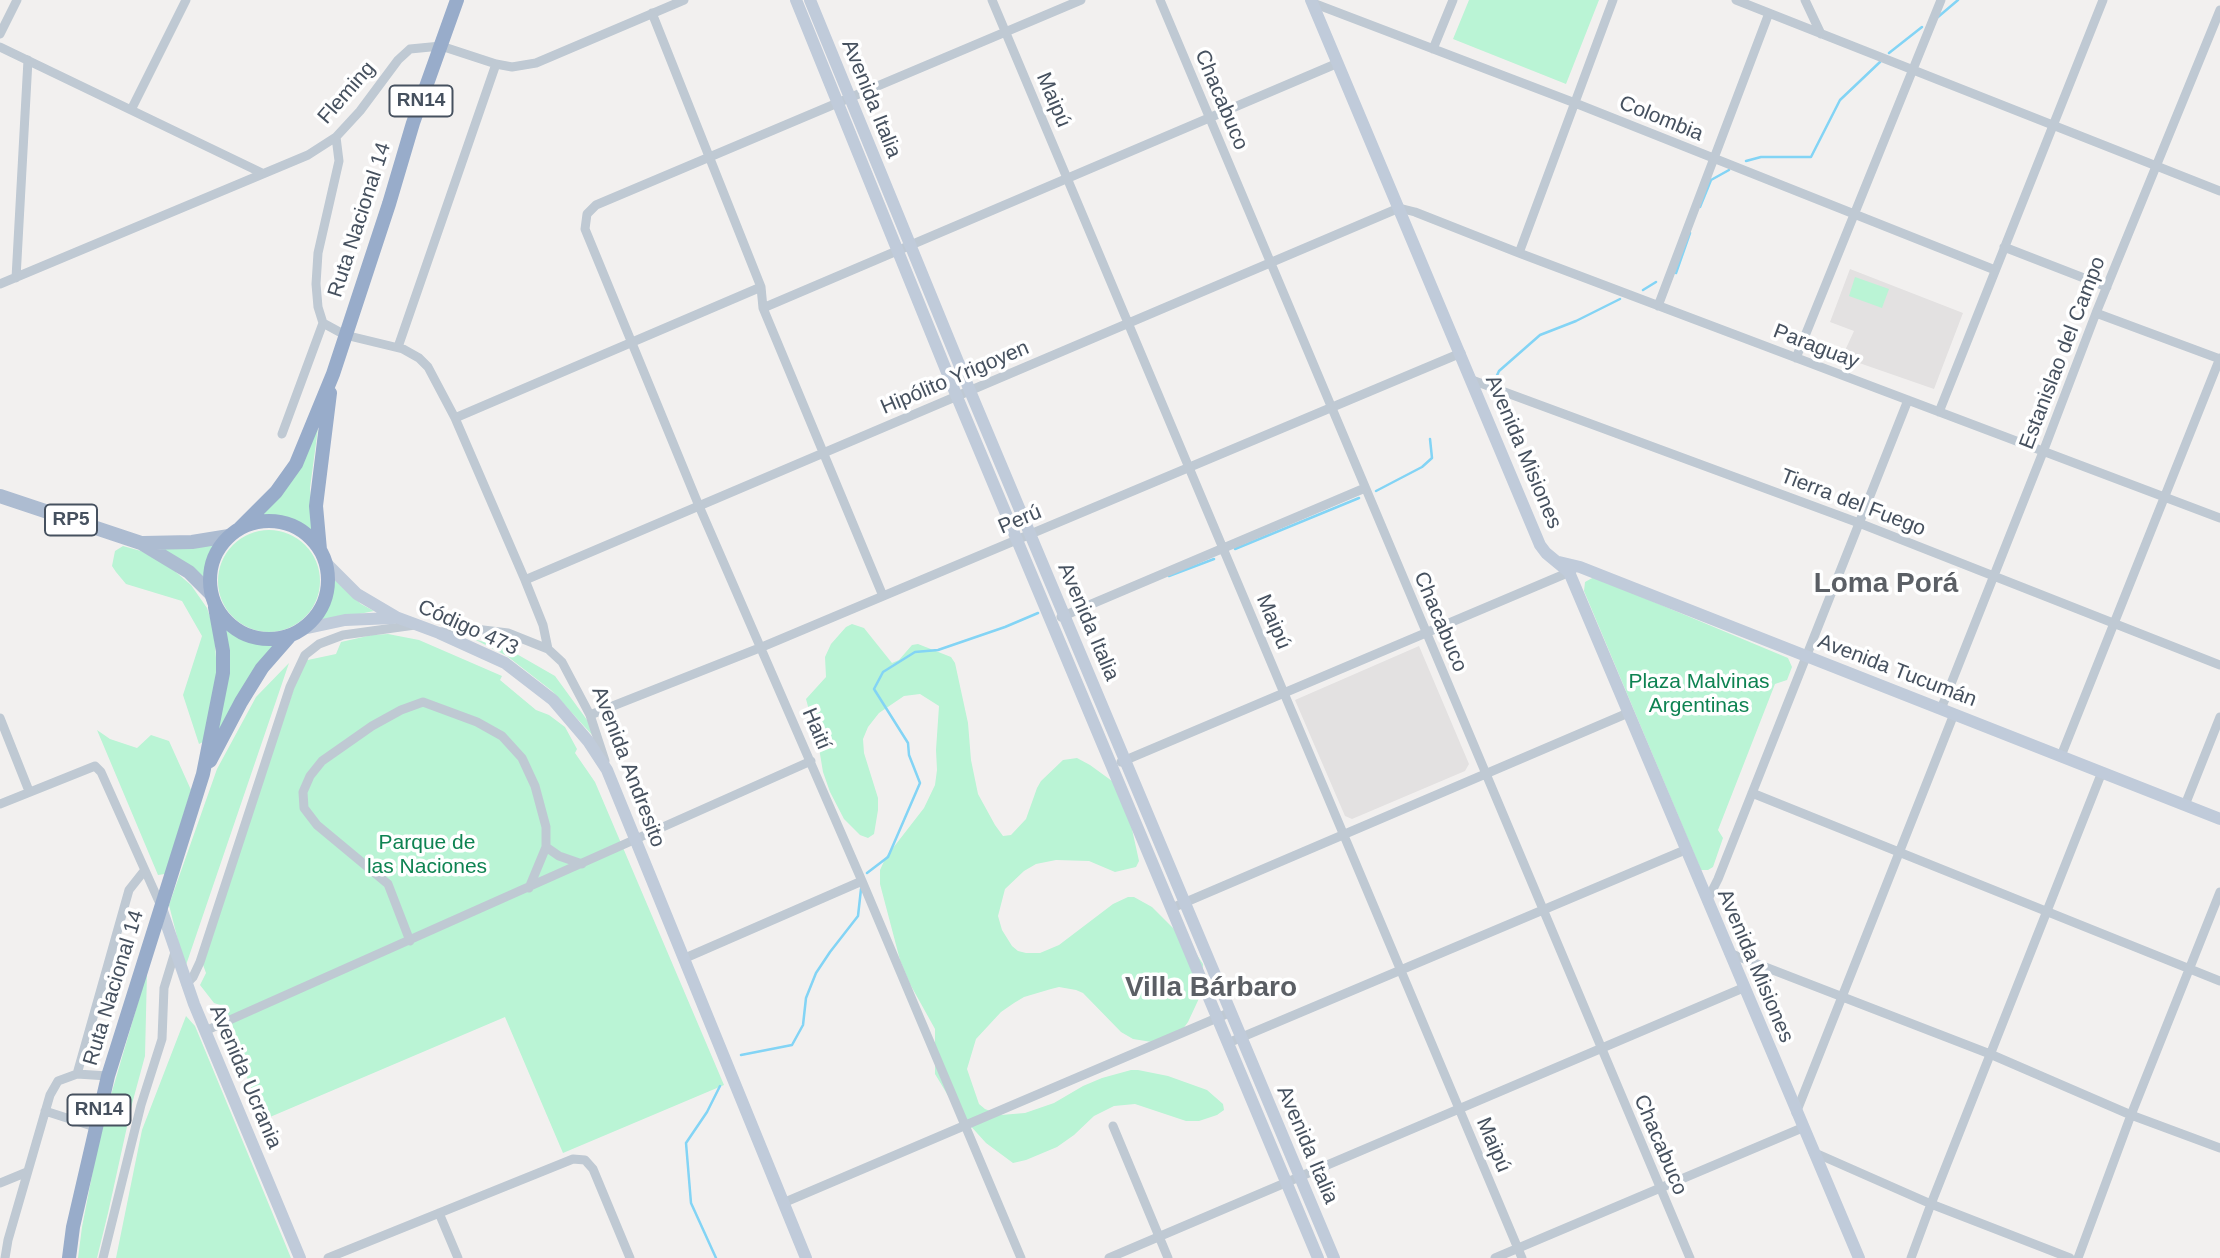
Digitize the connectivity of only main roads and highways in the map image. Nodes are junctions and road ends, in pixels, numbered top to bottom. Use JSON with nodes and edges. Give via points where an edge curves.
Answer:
{"nodes":[{"id":1,"x":457,"y":0,"type":"edge"},
{"id":2,"x":796,"y":0,"type":"edge"},
{"id":3,"x":810,"y":0,"type":"edge"},
{"id":4,"x":1312,"y":2,"type":"edge"},
{"id":5,"x":843,"y":101,"type":"junction"},
{"id":6,"x":333,"y":374,"type":"junction"},
{"id":7,"x":0,"y":496,"type":"edge"},
{"id":8,"x":235,"y":532,"type":"junction"},
{"id":9,"x":141,"y":543,"type":"junction"},
{"id":10,"x":323,"y":556,"type":"junction"},
{"id":11,"x":1558,"y":562,"type":"joint"},
{"id":12,"x":1575,"y":570,"type":"junction"},
{"id":13,"x":213,"y":601,"type":"junction"},
{"id":14,"x":396,"y":617,"type":"junction"},
{"id":15,"x":303,"y":628,"type":"junction"},
{"id":16,"x":290,"y":636,"type":"junction"},
{"id":17,"x":607,"y":770,"type":"joint"},
{"id":18,"x":203,"y":774,"type":"junction"},
{"id":19,"x":2220,"y":819,"type":"edge"},
{"id":20,"x":161,"y":908,"type":"junction"},
{"id":21,"x":69,"y":1258,"type":"edge"},
{"id":22,"x":300,"y":1258,"type":"edge"},
{"id":23,"x":806,"y":1258,"type":"edge"},
{"id":24,"x":1318,"y":1258,"type":"edge"},
{"id":25,"x":1334,"y":1258,"type":"edge"},
{"id":26,"x":1859,"y":1258,"type":"edge"}],
"edges":[{"from":1,"to":6,"type":"highway","name":"Ruta Nacional 14","number":"RN14"},
{"from":2,"to":5,"type":"main road","name":"Avenida Italia"},
{"from":3,"to":5,"type":"main road","name":"Avenida Italia"},
{"from":4,"to":11,"type":"main road","name":"Avenida Misiones","via":[[1540,545]]},
{"from":5,"to":24,"type":"main road","name":"Avenida Italia","via":[[897,251]]},
{"from":5,"to":25,"type":"main road","name":"Avenida Italia","via":[[910,245]]},
{"from":6,"to":8,"type":"highway","name":"Ruta Nacional 14","number":"RN14","via":[[296,464],[276,492]]},
{"from":6,"to":10,"type":"highway","name":"Ruta Nacional 14","number":"RN14","via":[[316,506]]},
{"from":7,"to":9,"type":"main road","number":"RP5"},
{"from":8,"to":9,"type":"main road","number":"RP5","via":[[192,542]]},
{"from":8,"to":10,"type":"highway","via":[[258,522],[276,521],[309,537]]},
{"from":8,"to":13,"type":"highway","number":"RN14","via":[[212,563]]},
{"from":9,"to":13,"type":"main road","number":"RP5","via":[[189,572]]},
{"from":10,"to":14,"type":"main road","name":"Código 473","via":[[357,594]]},
{"from":10,"to":15,"type":"highway","number":"RN14","via":[[328,580],[325,599]]},
{"from":11,"to":12,"type":"main road","name":"Avenida Tucumán"},
{"from":12,"to":19,"type":"main road","name":"Avenida Tucumán"},
{"from":12,"to":26,"type":"main road","name":"Avenida Misiones","via":[[1628,713]]},
{"from":13,"to":16,"type":"highway","number":"RN14","via":[[225,621],[239,632],[273,640]]},
{"from":13,"to":18,"type":"highway","name":"Ruta Nacional 14","number":"RN14","via":[[223,673]]},
{"from":14,"to":15,"type":"main road"},
{"from":14,"to":17,"type":"main road","name":"Código 473","via":[[505,663],[529,680],[572,720]]},
{"from":15,"to":16,"type":"highway","number":"RN14"},
{"from":16,"to":18,"type":"highway","name":"Ruta Nacional 14","number":"RN14","via":[[262,668]]},
{"from":17,"to":23,"type":"main road","name":"Avenida Andresito"},
{"from":18,"to":20,"type":"highway","name":"Ruta Nacional 14","number":"RN14"},
{"from":20,"to":21,"type":"highway","name":"Ruta Nacional 14","number":"RN14","via":[[108,1076]]},
{"from":20,"to":22,"type":"main road","name":"Avenida Ucrania","via":[[186,984]]}]}
